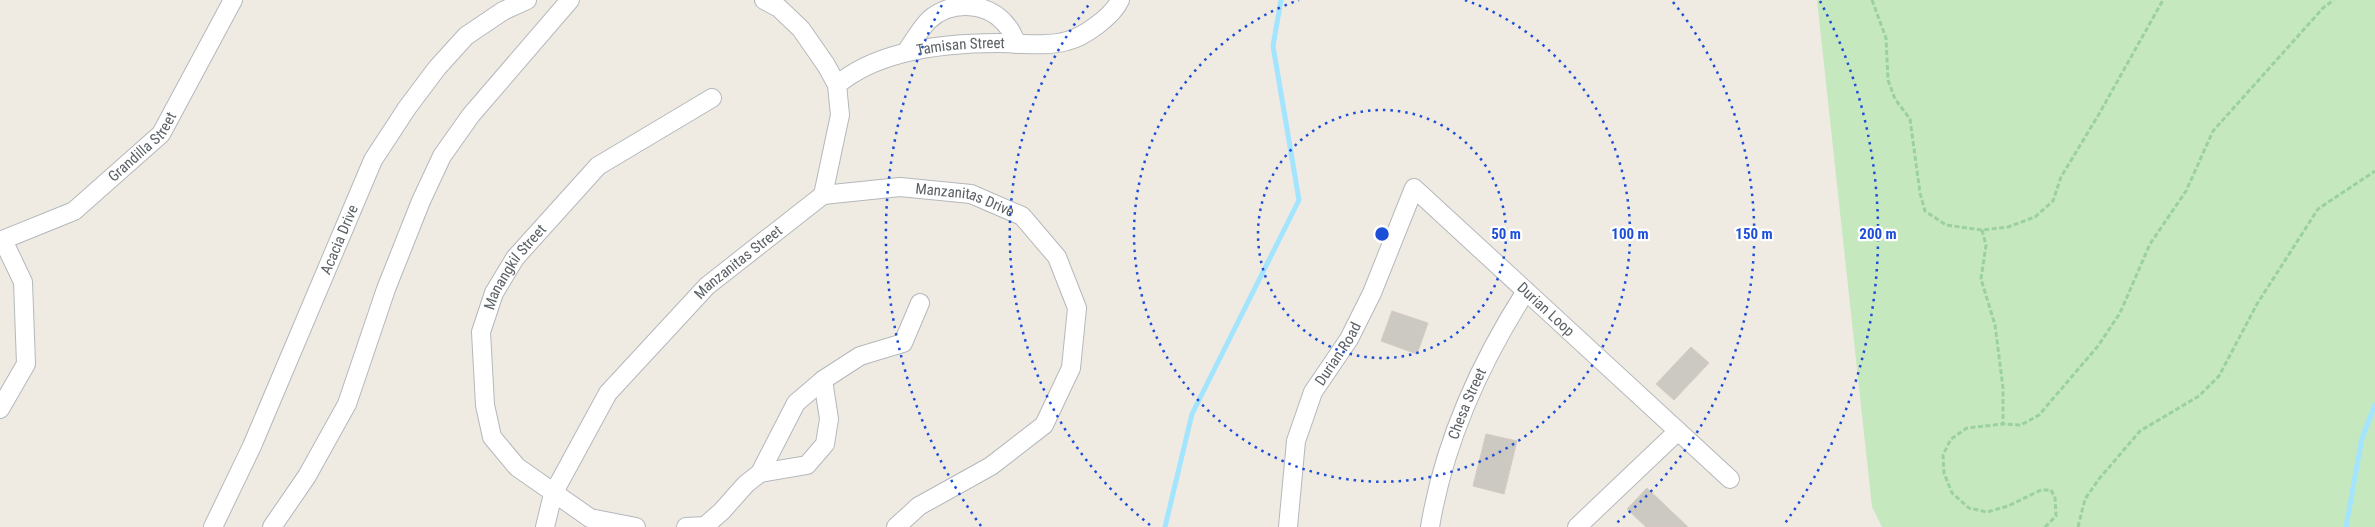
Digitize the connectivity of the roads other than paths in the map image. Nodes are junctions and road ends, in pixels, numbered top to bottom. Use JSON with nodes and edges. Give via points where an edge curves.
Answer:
{"nodes":[{"id":1,"x":233,"y":0,"type":"edge"},
{"id":2,"x":527,"y":0,"type":"edge"},
{"id":3,"x":570,"y":0,"type":"edge"},
{"id":4,"x":1120,"y":0,"type":"edge"},
{"id":5,"x":777,"y":3,"type":"edge"},
{"id":6,"x":1018,"y":44,"type":"junction"},
{"id":7,"x":906,"y":52,"type":"junction"},
{"id":8,"x":837,"y":85,"type":"junction"},
{"id":9,"x":712,"y":98,"type":"dead end"},
{"id":10,"x":1414,"y":188,"type":"joint"},
{"id":11,"x":823,"y":195,"type":"junction"},
{"id":12,"x":1,"y":241,"type":"edge"},
{"id":13,"x":1526,"y":291,"type":"junction"},
{"id":14,"x":920,"y":303,"type":"dead end"},
{"id":15,"x":823,"y":380,"type":"junction"},
{"id":16,"x":0,"y":409,"type":"edge"},
{"id":17,"x":1678,"y":431,"type":"junction"},
{"id":18,"x":760,"y":473,"type":"junction"},
{"id":19,"x":1730,"y":479,"type":"dead end"},
{"id":20,"x":553,"y":494,"type":"junction"},
{"id":21,"x":705,"y":526,"type":"edge"},
{"id":22,"x":212,"y":527,"type":"edge"},
{"id":23,"x":272,"y":527,"type":"edge"},
{"id":24,"x":545,"y":527,"type":"edge"},
{"id":25,"x":636,"y":527,"type":"edge"},
{"id":26,"x":686,"y":527,"type":"edge"},
{"id":27,"x":896,"y":527,"type":"edge"},
{"id":28,"x":1288,"y":527,"type":"edge"},
{"id":29,"x":1430,"y":527,"type":"edge"},
{"id":30,"x":1577,"y":527,"type":"edge"}],
"edges":[{"from":1,"to":12,"type":"street","name":"Grandilla Street","via":[[161,134],[74,210]]},
{"from":2,"to":22,"type":"street","name":"Acacia Drive","via":[[503,11],[466,36],[437,68],[373,160],[252,446]]},
{"from":3,"to":23,"type":"street","via":[[471,115],[442,156],[386,289],[347,404],[307,476]]},
{"from":4,"to":6,"type":"street","name":"Tamisan Street","via":[[1105,19],[1068,41]]},
{"from":5,"to":8,"type":"street","via":[[801,29]]},
{"from":6,"to":7,"type":"street","name":"Tamisan Street","via":[[953,45]]},
{"from":6,"to":7,"type":"street","name":"Tamisan Street","via":[[998,16],[983,8],[961,4],[929,20]]},
{"from":7,"to":8,"type":"street","name":"Tamisan Street","via":[[849,75]]},
{"from":8,"to":11,"type":"street","via":[[840,115]]},
{"from":9,"to":20,"type":"street","name":"Manangkil Street","via":[[598,166],[515,258],[494,293],[482,332],[485,405],[492,437],[517,467]]},
{"from":10,"to":13,"type":"street","name":"Durian Loop"},
{"from":10,"to":28,"type":"street","name":"Durian Road","via":[[1372,294],[1349,339],[1313,392],[1296,441]]},
{"from":11,"to":20,"type":"street","name":"Manzanitas Street","via":[[707,286],[608,393]]},
{"from":11,"to":27,"type":"street","name":"Manzanitas Drive","via":[[900,187],[971,194],[1022,216],[1057,257],[1078,308],[1071,368],[1044,425],[990,466],[919,506]]},
{"from":12,"to":16,"type":"street","via":[[23,282],[26,364]]},
{"from":13,"to":17,"type":"street","name":"Durian Loop"},
{"from":13,"to":29,"type":"street","name":"Chesa Street","via":[[1499,333],[1452,438],[1436,492]]},
{"from":14,"to":15,"type":"street","via":[[903,343],[860,356]]},
{"from":15,"to":18,"type":"street","via":[[796,403]]},
{"from":15,"to":18,"type":"street","via":[[829,419],[825,444],[808,465]]},
{"from":17,"to":19,"type":"street","name":"Durian Loop"},
{"from":17,"to":30,"type":"street"},
{"from":18,"to":21,"type":"street"},
{"from":20,"to":24,"type":"street","name":"Manzanitas Street"},
{"from":20,"to":25,"type":"street","name":"Manangkil Street","via":[[590,518]]},
{"from":21,"to":26,"type":"street"}]}
